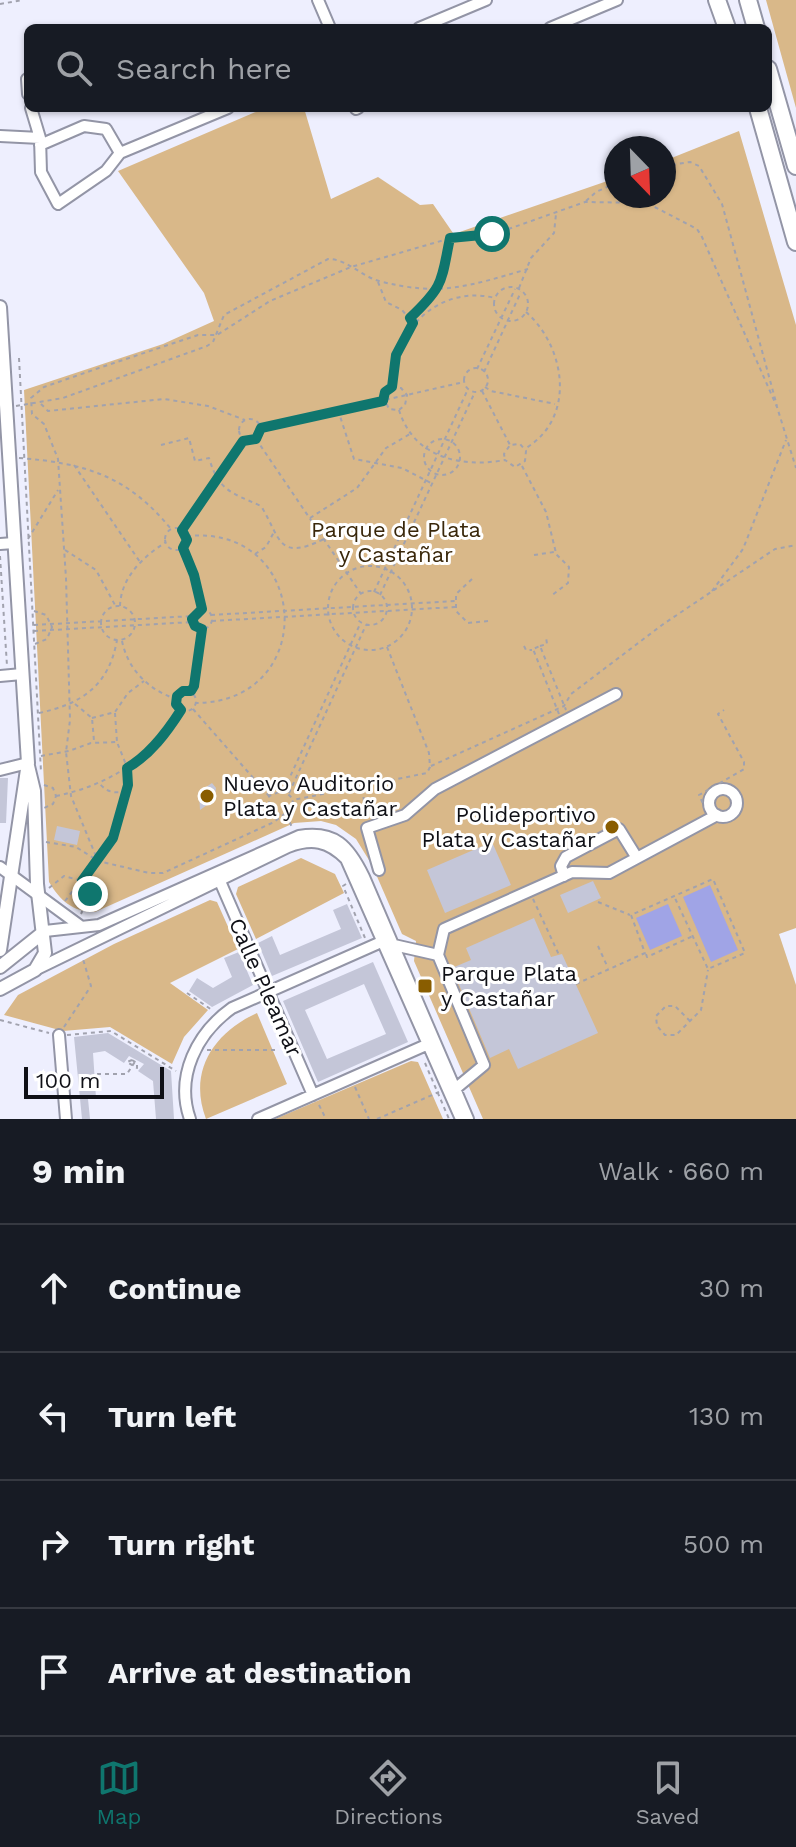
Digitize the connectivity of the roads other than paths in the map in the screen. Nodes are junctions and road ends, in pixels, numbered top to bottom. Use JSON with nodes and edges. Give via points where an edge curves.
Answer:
{"nodes":[{"id":1,"x":318,"y":0,"type":"edge"},
{"id":2,"x":486,"y":0,"type":"edge"},
{"id":3,"x":617,"y":0,"type":"edge"},
{"id":4,"x":717,"y":0,"type":"edge"},
{"id":5,"x":729,"y":0,"type":"edge"},
{"id":6,"x":749,"y":2,"type":"edge"},
{"id":7,"x":328,"y":24,"type":"edge"},
{"id":8,"x":429,"y":24,"type":"edge"},
{"id":9,"x":560,"y":24,"type":"edge"},
{"id":10,"x":726,"y":24,"type":"edge"},
{"id":11,"x":735,"y":24,"type":"edge"},
{"id":12,"x":755,"y":24,"type":"edge"},
{"id":13,"x":772,"y":83,"type":"edge"},
{"id":14,"x":32,"y":112,"type":"edge"},
{"id":15,"x":218,"y":112,"type":"edge"},
{"id":16,"x":757,"y":112,"type":"edge"},
{"id":17,"x":0,"y":136,"type":"edge"},
{"id":18,"x":40,"y":141,"type":"junction"},
{"id":19,"x":120,"y":153,"type":"junction"},
{"id":20,"x":796,"y":166,"type":"edge"},
{"id":21,"x":796,"y":242,"type":"edge"},
{"id":22,"x":0,"y":307,"type":"edge"},
{"id":23,"x":3,"y":389,"type":"edge"},
{"id":24,"x":14,"y":543,"type":"junction"},
{"id":25,"x":0,"y":544,"type":"edge"},
{"id":26,"x":4,"y":672,"type":"edge"},
{"id":27,"x":22,"y":674,"type":"junction"},
{"id":28,"x":616,"y":694,"type":"dead end"},
{"id":29,"x":28,"y":763,"type":"junction"},
{"id":30,"x":0,"y":770,"type":"edge"},
{"id":31,"x":712,"y":814,"type":"road end"},
{"id":32,"x":637,"y":858,"type":"junction"},
{"id":33,"x":0,"y":867,"type":"edge"},
{"id":34,"x":379,"y":870,"type":"dead end"},
{"id":35,"x":13,"y":874,"type":"junction"},
{"id":36,"x":564,"y":876,"type":"junction"},
{"id":37,"x":219,"y":879,"type":"junction"},
{"id":38,"x":44,"y":892,"type":"junction"},
{"id":39,"x":80,"y":920,"type":"junction"},
{"id":40,"x":45,"y":931,"type":"junction"},
{"id":41,"x":389,"y":941,"type":"junction"},
{"id":42,"x":0,"y":948,"type":"edge"},
{"id":43,"x":438,"y":955,"type":"junction"},
{"id":44,"x":0,"y":967,"type":"edge"},
{"id":45,"x":35,"y":970,"type":"junction"},
{"id":46,"x":0,"y":989,"type":"edge"},
{"id":47,"x":268,"y":992,"type":"junction"},
{"id":48,"x":59,"y":1035,"type":"road end"},
{"id":49,"x":428,"y":1047,"type":"junction"},
{"id":50,"x":447,"y":1090,"type":"junction"},
{"id":51,"x":315,"y":1097,"type":"junction"},
{"id":52,"x":66,"y":1119,"type":"edge"},
{"id":53,"x":190,"y":1119,"type":"edge"},
{"id":54,"x":258,"y":1119,"type":"edge"},
{"id":55,"x":461,"y":1119,"type":"edge"},
{"id":56,"x":468,"y":1119,"type":"edge"}],
"edges":[{"from":1,"to":7,"type":"street"},
{"from":2,"to":8,"type":"street"},
{"from":3,"to":9,"type":"street"},
{"from":4,"to":10,"type":"highway"},
{"from":5,"to":11,"type":"highway"},
{"from":6,"to":12,"type":"highway"},
{"from":13,"to":20,"type":"highway"},
{"from":14,"to":18,"type":"street"},
{"from":15,"to":19,"type":"street"},
{"from":16,"to":21,"type":"highway"},
{"from":17,"to":18,"type":"street"},
{"from":18,"to":19,"type":"street","via":[[84,126],[106,129]]},
{"from":18,"to":19,"type":"street","via":[[41,172],[58,204],[106,171]]},
{"from":22,"to":23,"type":"main road"},
{"from":23,"to":24,"type":"main road"},
{"from":24,"to":25,"type":"street"},
{"from":24,"to":27,"type":"main road"},
{"from":26,"to":27,"type":"street"},
{"from":27,"to":29,"type":"main road"},
{"from":28,"to":34,"type":"street","via":[[435,789],[405,815],[367,828]]},
{"from":29,"to":30,"type":"street"},
{"from":29,"to":35,"type":"main road"},
{"from":29,"to":38,"type":"main road"},
{"from":31,"to":32,"type":"street"},
{"from":32,"to":36,"type":"street","via":[[609,873]]},
{"from":32,"to":36,"type":"street","via":[[619,829],[566,857],[561,866]]},
{"from":33,"to":35,"type":"street"},
{"from":35,"to":38,"type":"street"},
{"from":35,"to":42,"type":"main road"},
{"from":36,"to":43,"type":"street","via":[[444,929]]},
{"from":37,"to":41,"type":"street","via":[[301,842],[322,842],[346,859]]},
{"from":37,"to":45,"type":"street"},
{"from":37,"to":47,"type":"street","name":"Calle Pleamar"},
{"from":38,"to":39,"type":"street","via":[[57,911]]},
{"from":38,"to":40,"type":"main road"},
{"from":39,"to":40,"type":"street"},
{"from":39,"to":41,"type":"street","via":[[99,925],[285,841],[314,834],[337,839],[353,855]]},
{"from":40,"to":44,"type":"main road"},
{"from":40,"to":45,"type":"main road","via":[[45,953]]},
{"from":41,"to":43,"type":"street"},
{"from":41,"to":47,"type":"street"},
{"from":41,"to":49,"type":"street"},
{"from":43,"to":50,"type":"street","via":[[484,1065]]},
{"from":45,"to":46,"type":"main road"},
{"from":47,"to":51,"type":"street","name":"Calle Pleamar"},
{"from":47,"to":53,"type":"street","via":[[232,1008],[203,1035],[187,1075]]},
{"from":48,"to":52,"type":"street"},
{"from":49,"to":50,"type":"street"},
{"from":49,"to":51,"type":"street"},
{"from":50,"to":55,"type":"street"},
{"from":50,"to":56,"type":"street"},
{"from":51,"to":54,"type":"street"}]}
